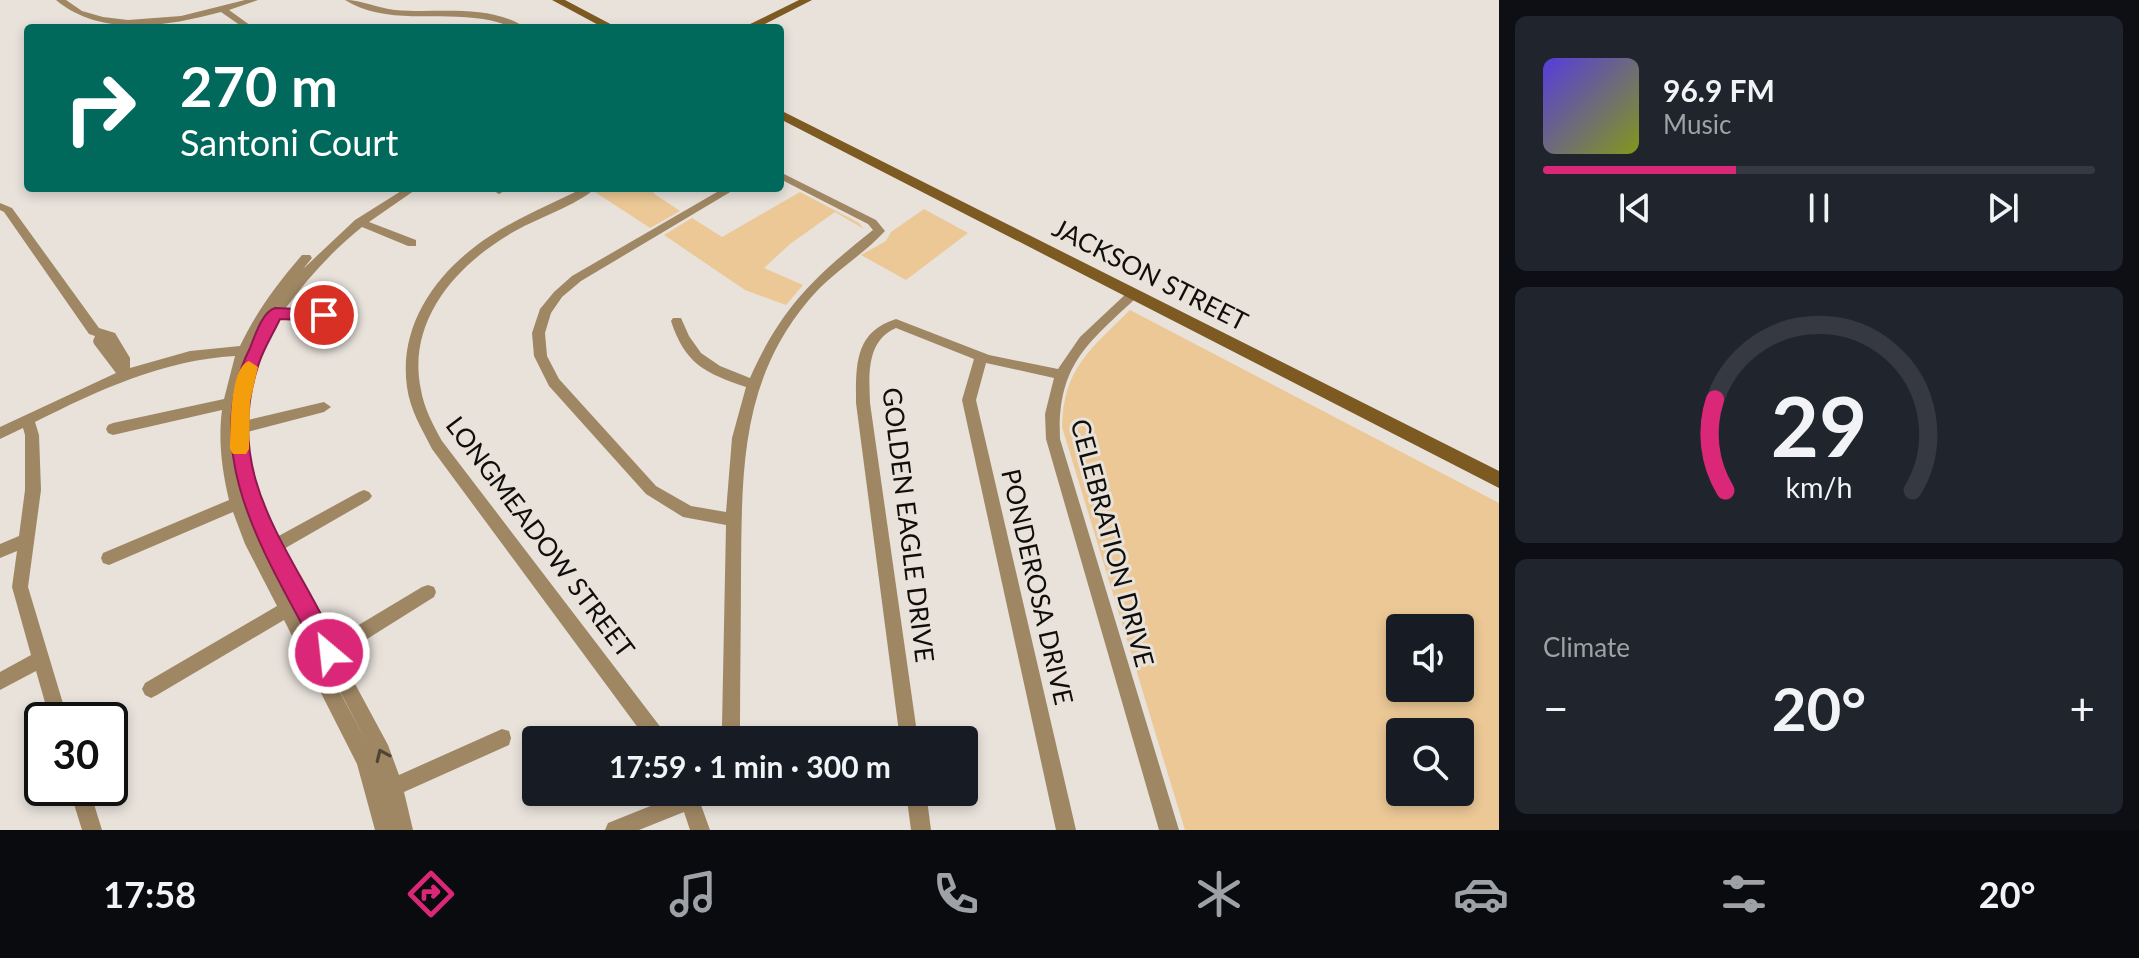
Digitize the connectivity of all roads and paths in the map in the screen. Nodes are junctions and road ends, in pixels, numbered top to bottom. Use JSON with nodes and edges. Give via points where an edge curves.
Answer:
{"nodes":[{"id":1,"x":60,"y":0,"type":"edge"},
{"id":2,"x":254,"y":0,"type":"edge"},
{"id":3,"x":349,"y":0,"type":"edge"},
{"id":4,"x":557,"y":0,"type":"edge"},
{"id":5,"x":807,"y":0,"type":"edge"},
{"id":6,"x":463,"y":4,"type":"dead end"},
{"id":7,"x":224,"y":10,"type":"junction"},
{"id":8,"x":458,"y":13,"type":"junction"},
{"id":9,"x":138,"y":21,"type":"junction"},
{"id":10,"x":134,"y":24,"type":"edge"},
{"id":11,"x":244,"y":24,"type":"edge"},
{"id":12,"x":514,"y":24,"type":"edge"},
{"id":13,"x":604,"y":24,"type":"edge"},
{"id":14,"x":756,"y":24,"type":"edge"},
{"id":15,"x":784,"y":116,"type":"edge"},
{"id":16,"x":784,"y":177,"type":"edge"},
{"id":17,"x":392,"y":192,"type":"edge"},
{"id":18,"x":407,"y":192,"type":"edge"},
{"id":19,"x":583,"y":192,"type":"edge"},
{"id":20,"x":725,"y":192,"type":"edge"},
{"id":21,"x":0,"y":206,"type":"edge"},
{"id":22,"x":359,"y":222,"type":"junction"},
{"id":23,"x":412,"y":243,"type":"dead end"},
{"id":24,"x":1133,"y":294,"type":"junction"},
{"id":25,"x":275,"y":313,"type":"junction"},
{"id":26,"x":349,"y":316,"type":"dead end"},
{"id":27,"x":677,"y":321,"type":"dead end"},
{"id":28,"x":249,"y":350,"type":"junction"},
{"id":29,"x":981,"y":356,"type":"junction"},
{"id":30,"x":124,"y":373,"type":"junction"},
{"id":31,"x":1059,"y":374,"type":"junction"},
{"id":32,"x":753,"y":384,"type":"junction"},
{"id":33,"x":228,"y":403,"type":"junction"},
{"id":34,"x":324,"y":407,"type":"dead end"},
{"id":35,"x":27,"y":420,"type":"junction"},
{"id":36,"x":239,"y":428,"type":"junction"},
{"id":37,"x":113,"y":429,"type":"dead end"},
{"id":38,"x":0,"y":433,"type":"edge"},
{"id":39,"x":1499,"y":480,"type":"edge"},
{"id":40,"x":364,"y":496,"type":"dead end"},
{"id":41,"x":236,"y":504,"type":"junction"},
{"id":42,"x":733,"y":520,"type":"junction"},
{"id":43,"x":26,"y":540,"type":"junction"},
{"id":44,"x":273,"y":547,"type":"junction"},
{"id":45,"x":0,"y":551,"type":"edge"},
{"id":46,"x":109,"y":558,"type":"dead end"},
{"id":47,"x":428,"y":592,"type":"dead end"},
{"id":48,"x":287,"y":609,"type":"junction"},
{"id":49,"x":329,"y":653,"type":"junction"},
{"id":50,"x":41,"y":659,"type":"junction"},
{"id":51,"x":0,"y":681,"type":"edge"},
{"id":52,"x":151,"y":689,"type":"dead end"},
{"id":53,"x":54,"y":702,"type":"edge"},
{"id":54,"x":648,"y":726,"type":"edge"},
{"id":55,"x":731,"y":726,"type":"edge"},
{"id":56,"x":907,"y":726,"type":"edge"},
{"id":57,"x":502,"y":738,"type":"dead end"},
{"id":58,"x":394,"y":787,"type":"junction"},
{"id":59,"x":83,"y":806,"type":"edge"},
{"id":60,"x":668,"y":806,"type":"edge"},
{"id":61,"x":697,"y":806,"type":"edge"},
{"id":62,"x":918,"y":806,"type":"edge"},
{"id":63,"x":89,"y":829,"type":"edge"},
{"id":64,"x":385,"y":830,"type":"edge"},
{"id":65,"x":403,"y":830,"type":"edge"},
{"id":66,"x":615,"y":830,"type":"edge"},
{"id":67,"x":700,"y":830,"type":"edge"},
{"id":68,"x":921,"y":830,"type":"edge"},
{"id":69,"x":1066,"y":830,"type":"edge"},
{"id":70,"x":1169,"y":830,"type":"edge"}],
"edges":[{"from":1,"to":9,"type":"street","via":[[86,16]]},
{"from":2,"to":7,"type":"street"},
{"from":3,"to":8,"type":"street","via":[[386,12]]},
{"from":4,"to":13,"type":"main road"},
{"from":5,"to":14,"type":"main road"},
{"from":6,"to":8,"type":"street"},
{"from":7,"to":9,"type":"street"},
{"from":7,"to":11,"type":"street"},
{"from":8,"to":12,"type":"street","via":[[498,16]]},
{"from":9,"to":10,"type":"street"},
{"from":15,"to":24,"type":"main road","name":"JACKSON STREET"},
{"from":16,"to":32,"type":"street","via":[[878,228],[877,235],[846,256],[803,298]]},
{"from":17,"to":28,"type":"street","via":[[338,229],[293,271],[264,309]]},
{"from":18,"to":22,"type":"street"},
{"from":19,"to":54,"type":"street","name":"LONGMEADOW STREET","via":[[484,245],[451,275],[418,327],[410,380],[419,413],[437,445]]},
{"from":20,"to":42,"type":"street","via":[[586,271],[558,293],[538,335],[538,352],[554,382],[651,490],[688,512]]},
{"from":21,"to":30,"type":"street","via":[[94,331],[102,334],[99,341]]},
{"from":22,"to":23,"type":"street"},
{"from":22,"to":25,"type":"street","via":[[317,260]]},
{"from":24,"to":31,"type":"street","name":"CELEBRATION DRIVE","via":[[1082,342]]},
{"from":24,"to":39,"type":"main road","name":"JACKSON STREET"},
{"from":25,"to":26,"type":"street"},
{"from":25,"to":28,"type":"street"},
{"from":27,"to":32,"type":"street","via":[[685,344],[700,362]]},
{"from":28,"to":30,"type":"street","via":[[184,355]]},
{"from":28,"to":33,"type":"street"},
{"from":28,"to":36,"type":"street"},
{"from":29,"to":31,"type":"street"},
{"from":29,"to":56,"type":"street","name":"GOLDEN EAGLE DRIVE","via":[[896,323],[875,334],[864,355],[863,403]]},
{"from":29,"to":69,"type":"street","name":"PONDEROSA DRIVE","via":[[969,400]]},
{"from":30,"to":35,"type":"street"},
{"from":31,"to":70,"type":"street","name":"CELEBRATION DRIVE","via":[[1052,404],[1053,439]]},
{"from":32,"to":42,"type":"street","via":[[739,438]]},
{"from":33,"to":37,"type":"street"},
{"from":33,"to":41,"type":"street","via":[[226,450]]},
{"from":34,"to":36,"type":"street"},
{"from":35,"to":38,"type":"street"},
{"from":35,"to":43,"type":"street","via":[[33,490]]},
{"from":36,"to":44,"type":"street","via":[[247,490]]},
{"from":40,"to":44,"type":"street"},
{"from":41,"to":46,"type":"street"},
{"from":41,"to":48,"type":"street"},
{"from":42,"to":55,"type":"street"},
{"from":43,"to":45,"type":"street"},
{"from":43,"to":50,"type":"street","via":[[20,587]]},
{"from":44,"to":49,"type":"street"},
{"from":47,"to":49,"type":"street"},
{"from":48,"to":52,"type":"street"},
{"from":48,"to":64,"type":"street","via":[[366,761]]},
{"from":58,"to":49,"type":"street","one_way":true},
{"from":50,"to":51,"type":"street"},
{"from":50,"to":53,"type":"street"},
{"from":57,"to":58,"type":"street"},
{"from":58,"to":65,"type":"street"},
{"from":59,"to":63,"type":"street"},
{"from":60,"to":66,"type":"street"},
{"from":61,"to":67,"type":"street"},
{"from":62,"to":68,"type":"street"}]}
